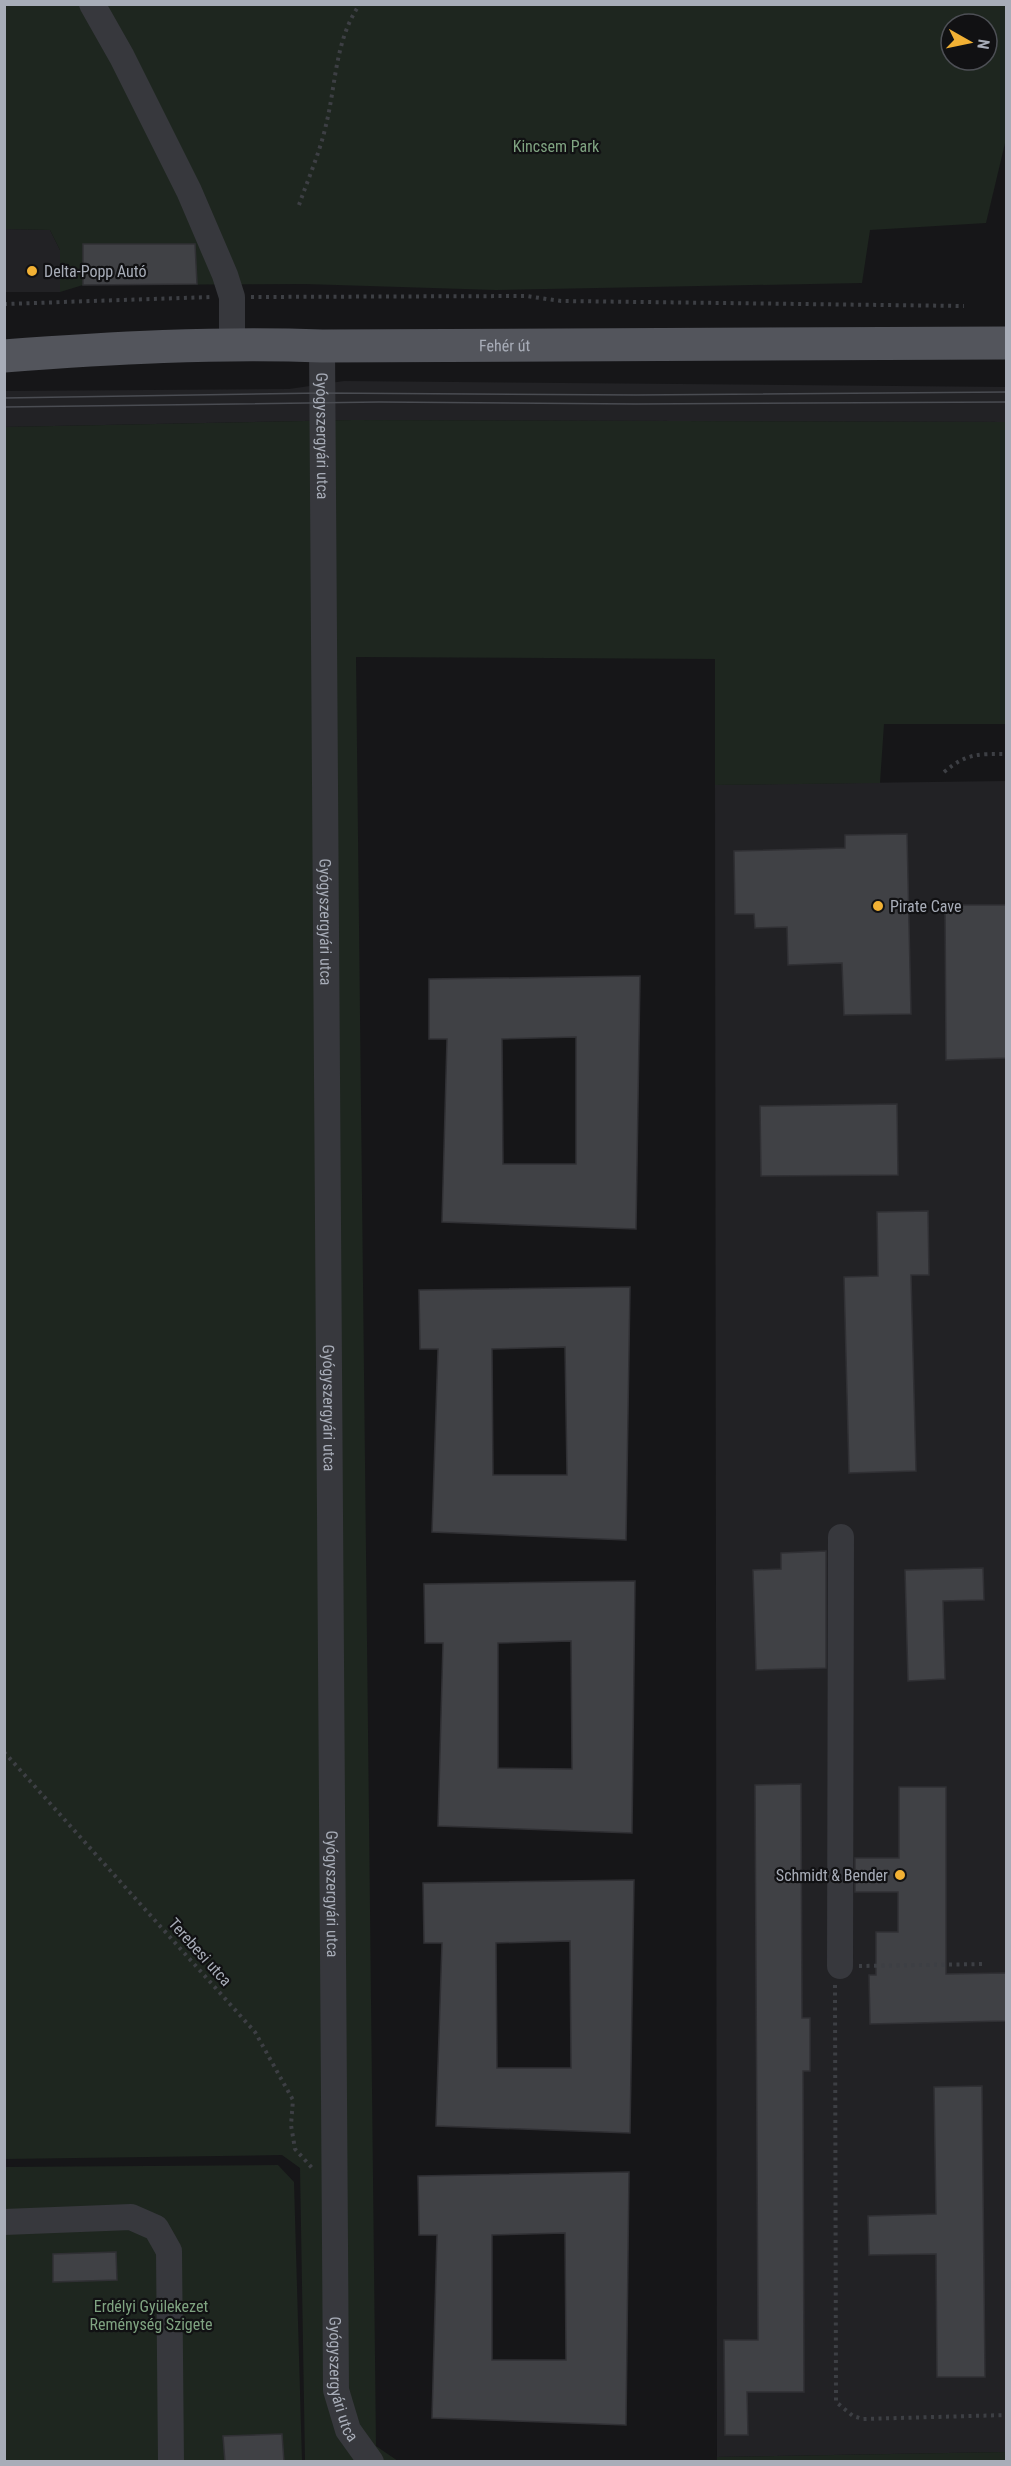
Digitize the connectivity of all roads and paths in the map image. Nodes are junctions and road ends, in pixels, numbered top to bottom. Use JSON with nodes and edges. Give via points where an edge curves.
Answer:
{"nodes":[{"id":1,"x":92,"y":4,"type":"edge"},
{"id":2,"x":360,"y":4,"type":"edge"},
{"id":3,"x":299,"y":205,"type":"dead end"},
{"id":4,"x":232,"y":297,"type":"junction"},
{"id":5,"x":4,"y":304,"type":"edge"},
{"id":6,"x":964,"y":306,"type":"dead end"},
{"id":7,"x":1006,"y":343,"type":"edge"},
{"id":8,"x":232,"y":344,"type":"junction"},
{"id":9,"x":322,"y":346,"type":"junction"},
{"id":10,"x":4,"y":356,"type":"edge"},
{"id":11,"x":1006,"y":754,"type":"edge"},
{"id":12,"x":944,"y":772,"type":"dead end"},
{"id":13,"x":841,"y":1537,"type":"dead end"},
{"id":14,"x":4,"y":1752,"type":"edge"},
{"id":15,"x":985,"y":1964,"type":"dead end"},
{"id":16,"x":840,"y":1966,"type":"junction"},
{"id":17,"x":334,"y":2190,"type":"junction"},
{"id":18,"x":4,"y":2222,"type":"edge"},
{"id":19,"x":1006,"y":2415,"type":"edge"},
{"id":20,"x":171,"y":2462,"type":"edge"},
{"id":21,"x":371,"y":2462,"type":"edge"}],
"edges":[{"from":1,"to":4,"type":"street","via":[[189,191]]},
{"from":2,"to":3,"type":"path","via":[[340,50],[326,126]]},
{"from":4,"to":5,"type":"path"},
{"from":4,"to":6,"type":"path","via":[[526,296],[561,302]]},
{"from":4,"to":8,"type":"street"},
{"from":7,"to":9,"type":"main road","name":"Fehér út"},
{"from":8,"to":9,"type":"main road","name":"Fehér út"},
{"from":8,"to":10,"type":"main road","name":"Fehér út"},
{"from":9,"to":17,"type":"street","name":"Gyógyszergyári utca"},
{"from":11,"to":12,"type":"path","via":[[974,754]]},
{"from":13,"to":16,"type":"street"},
{"from":14,"to":17,"type":"path","name":"Terebesi utca","via":[[255,2032],[293,2100],[291,2125],[295,2149]]},
{"from":15,"to":16,"type":"path"},
{"from":16,"to":19,"type":"path","via":[[835,1969],[836,2402],[863,2419]]},
{"from":17,"to":21,"type":"street","name":"Gyógyszergyári utca","via":[[336,2390],[348,2430]]},
{"from":18,"to":20,"type":"street","via":[[130,2217],[156,2228],[169,2252]]}]}
